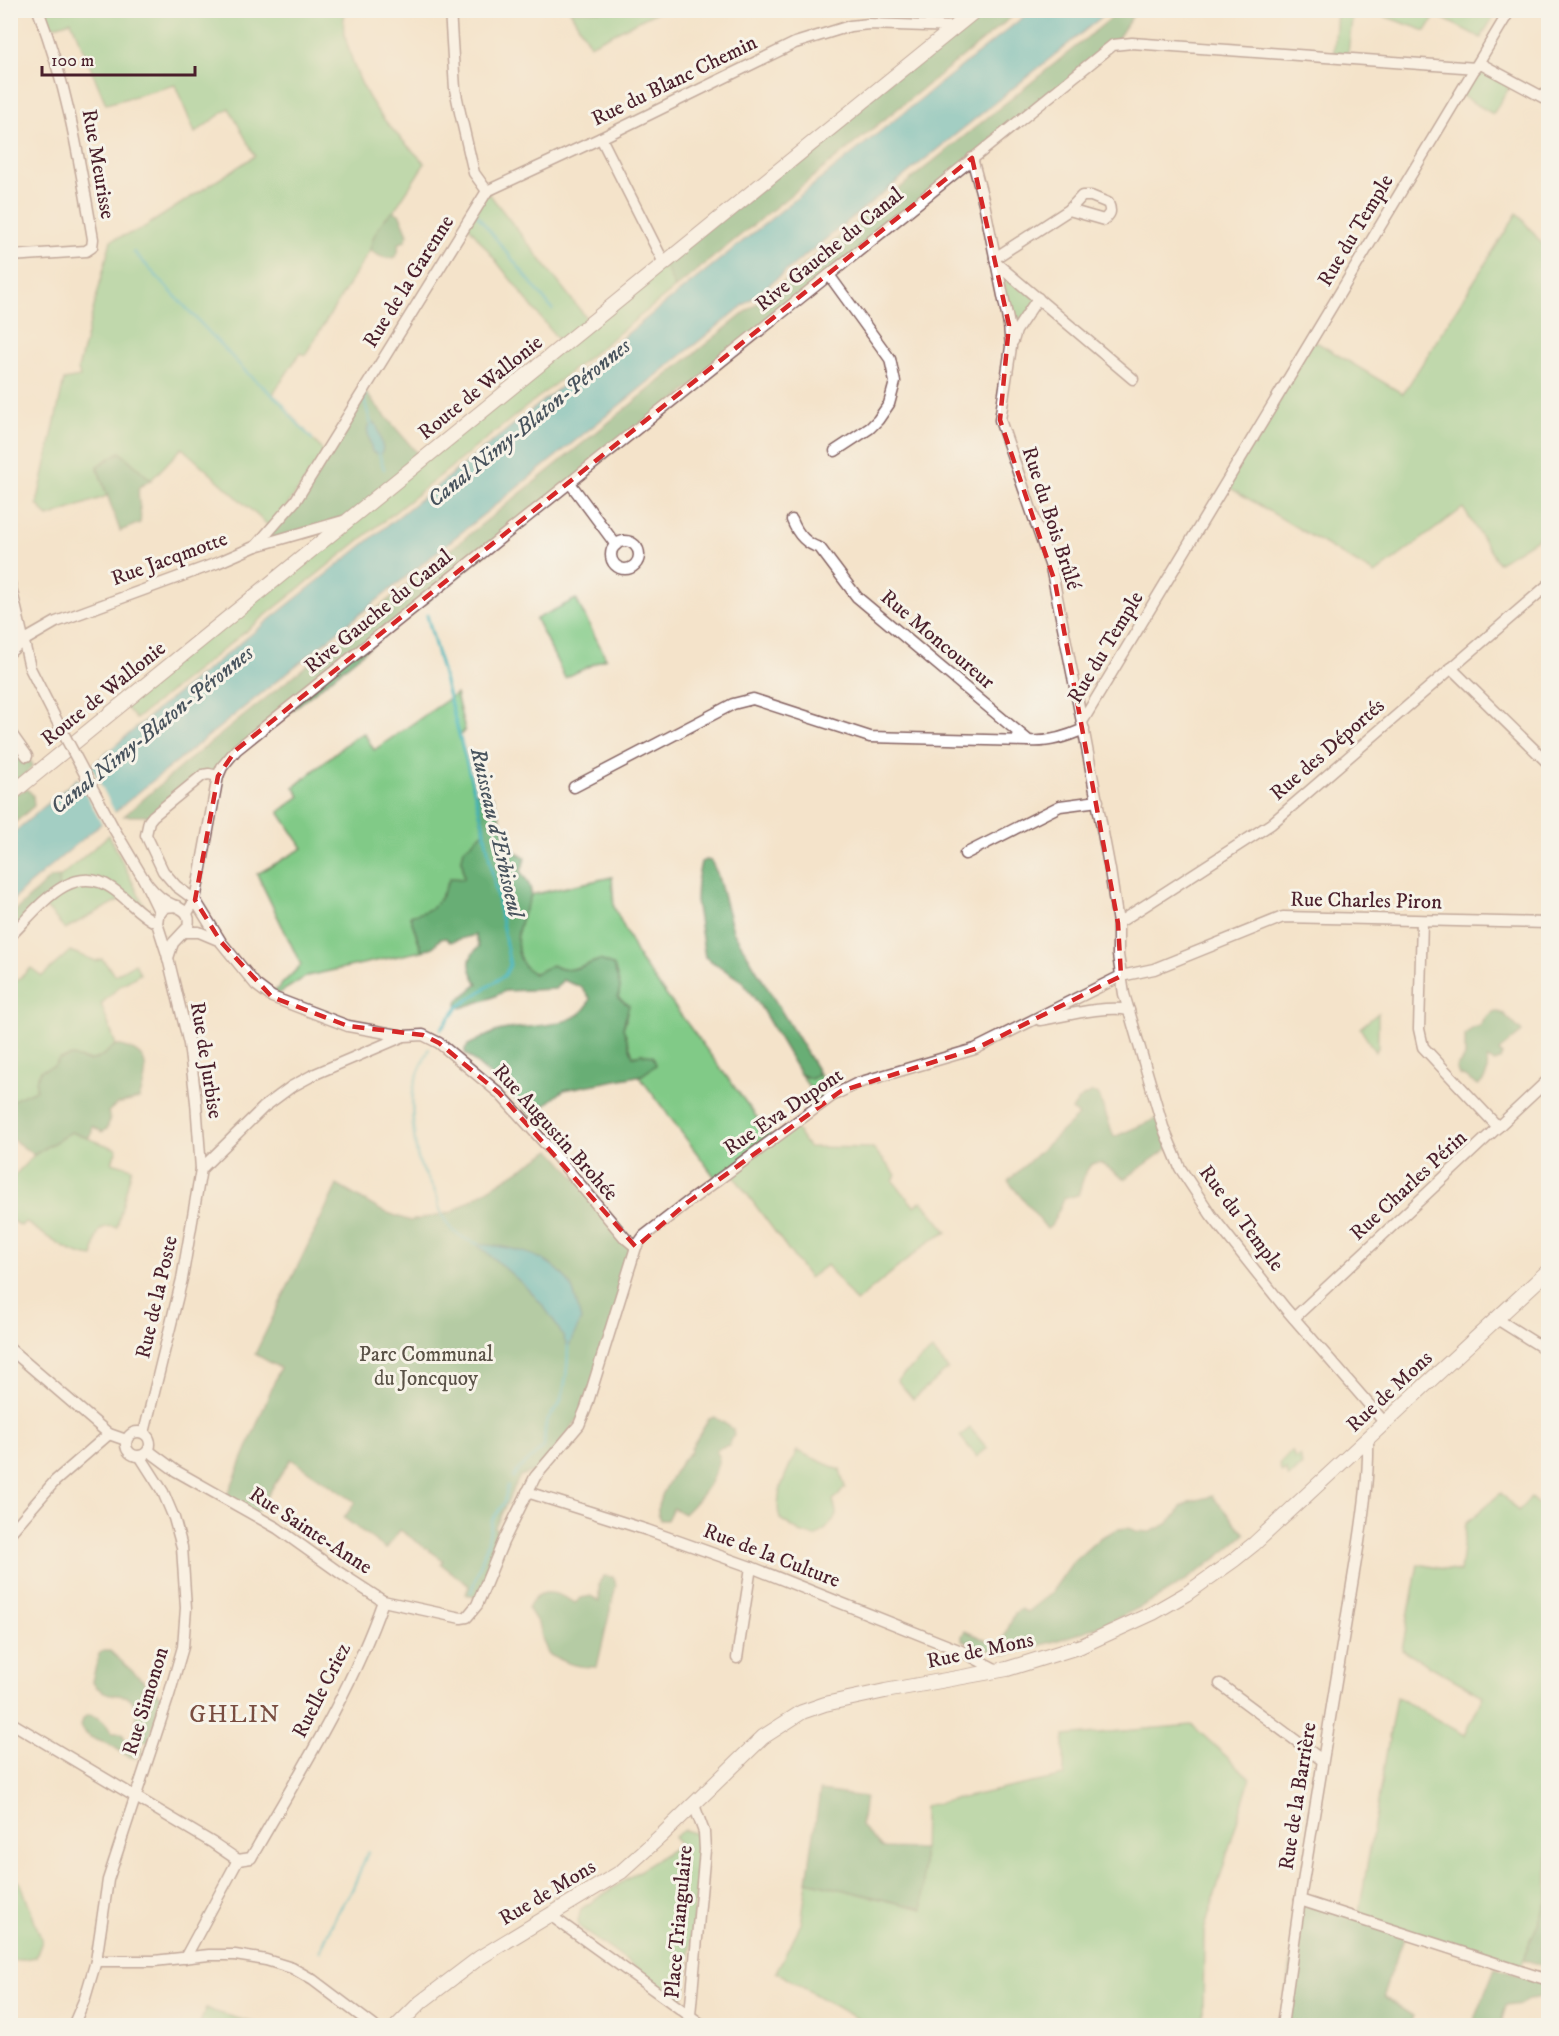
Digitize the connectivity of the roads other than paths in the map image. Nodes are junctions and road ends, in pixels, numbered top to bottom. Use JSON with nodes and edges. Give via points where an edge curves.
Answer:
{"nodes":[{"id":1,"x":38,"y":10,"type":"edge"},
{"id":2,"x":450,"y":10,"type":"edge"},
{"id":3,"x":976,"y":10,"type":"edge"},
{"id":4,"x":1510,"y":10,"type":"edge"},
{"id":5,"x":956,"y":27,"type":"junction"},
{"id":6,"x":1478,"y":65,"type":"junction"},
{"id":7,"x":1548,"y":100,"type":"edge"},
{"id":8,"x":601,"y":138,"type":"junction"},
{"id":9,"x":972,"y":158,"type":"junction"},
{"id":10,"x":487,"y":191,"type":"junction"},
{"id":11,"x":1070,"y":210,"type":"dead end"},
{"id":12,"x":10,"y":256,"type":"edge"},
{"id":13,"x":995,"y":261,"type":"junction"},
{"id":14,"x":664,"y":263,"type":"junction"},
{"id":15,"x":829,"y":275,"type":"junction"},
{"id":16,"x":1038,"y":298,"type":"junction"},
{"id":17,"x":1011,"y":347,"type":"junction"},
{"id":18,"x":1133,"y":379,"type":"dead end"},
{"id":19,"x":835,"y":451,"type":"dead end"},
{"id":20,"x":570,"y":483,"type":"junction"},
{"id":21,"x":350,"y":520,"type":"junction"},
{"id":22,"x":792,"y":520,"type":"dead end"},
{"id":23,"x":616,"y":545,"type":"dead end"},
{"id":24,"x":256,"y":546,"type":"junction"},
{"id":25,"x":10,"y":583,"type":"edge"},
{"id":26,"x":1548,"y":585,"type":"edge"},
{"id":27,"x":23,"y":641,"type":"junction"},
{"id":28,"x":10,"y":652,"type":"edge"},
{"id":29,"x":1451,"y":668,"type":"junction"},
{"id":30,"x":1083,"y":726,"type":"junction"},
{"id":31,"x":10,"y":732,"type":"edge"},
{"id":32,"x":1029,"y":741,"type":"junction"},
{"id":33,"x":27,"y":756,"type":"dead end"},
{"id":34,"x":1548,"y":763,"type":"edge"},
{"id":35,"x":218,"y":776,"type":"junction"},
{"id":36,"x":574,"y":787,"type":"dead end"},
{"id":37,"x":10,"y":795,"type":"edge"},
{"id":38,"x":1098,"y":801,"type":"junction"},
{"id":39,"x":965,"y":854,"type":"dead end"},
{"id":40,"x":143,"y":878,"type":"junction"},
{"id":41,"x":195,"y":900,"type":"junction"},
{"id":42,"x":177,"y":906,"type":"junction"},
{"id":43,"x":187,"y":913,"type":"junction"},
{"id":44,"x":1422,"y":921,"type":"junction"},
{"id":45,"x":159,"y":922,"type":"junction"},
{"id":46,"x":1118,"y":923,"type":"junction"},
{"id":47,"x":1548,"y":923,"type":"edge"},
{"id":48,"x":183,"y":934,"type":"junction"},
{"id":49,"x":10,"y":936,"type":"edge"},
{"id":50,"x":220,"y":942,"type":"junction"},
{"id":51,"x":168,"y":958,"type":"junction"},
{"id":52,"x":1121,"y":975,"type":"junction"},
{"id":53,"x":1129,"y":1010,"type":"junction"},
{"id":54,"x":1028,"y":1023,"type":"junction"},
{"id":55,"x":404,"y":1036,"type":"junction"},
{"id":56,"x":1548,"y":1080,"type":"edge"},
{"id":57,"x":1498,"y":1127,"type":"junction"},
{"id":58,"x":201,"y":1169,"type":"junction"},
{"id":59,"x":636,"y":1247,"type":"junction"},
{"id":60,"x":1548,"y":1271,"type":"edge"},
{"id":61,"x":1294,"y":1318,"type":"junction"},
{"id":62,"x":1497,"y":1319,"type":"junction"},
{"id":63,"x":10,"y":1349,"type":"edge"},
{"id":64,"x":1548,"y":1351,"type":"edge"},
{"id":65,"x":1385,"y":1423,"type":"junction"},
{"id":66,"x":144,"y":1433,"type":"junction"},
{"id":67,"x":109,"y":1434,"type":"junction"},
{"id":68,"x":1368,"y":1439,"type":"junction"},
{"id":69,"x":126,"y":1440,"type":"junction"},
{"id":70,"x":144,"y":1454,"type":"junction"},
{"id":71,"x":527,"y":1492,"type":"junction"},
{"id":72,"x":10,"y":1533,"type":"edge"},
{"id":73,"x":751,"y":1566,"type":"junction"},
{"id":74,"x":383,"y":1601,"type":"junction"},
{"id":75,"x":737,"y":1658,"type":"dead end"},
{"id":76,"x":997,"y":1670,"type":"junction"},
{"id":77,"x":1220,"y":1684,"type":"dead end"},
{"id":78,"x":10,"y":1722,"type":"edge"},
{"id":79,"x":1322,"y":1760,"type":"junction"},
{"id":80,"x":135,"y":1797,"type":"junction"},
{"id":81,"x":694,"y":1805,"type":"junction"},
{"id":82,"x":238,"y":1860,"type":"junction"},
{"id":83,"x":1300,"y":1899,"type":"junction"},
{"id":84,"x":550,"y":1915,"type":"junction"},
{"id":85,"x":185,"y":1958,"type":"junction"},
{"id":86,"x":96,"y":1960,"type":"junction"},
{"id":87,"x":1548,"y":1980,"type":"edge"},
{"id":88,"x":690,"y":2015,"type":"junction"},
{"id":89,"x":73,"y":2025,"type":"edge"},
{"id":90,"x":374,"y":2025,"type":"edge"},
{"id":91,"x":397,"y":2025,"type":"edge"},
{"id":92,"x":704,"y":2025,"type":"edge"},
{"id":93,"x":1282,"y":2025,"type":"edge"}],
"edges":[{"from":1,"to":12,"type":"street","name":"Rue Meurisse","via":[[58,65],[75,133],[93,239],[92,247],[86,251]]},
{"from":2,"to":10,"type":"street","via":[[455,89],[474,173]]},
{"from":3,"to":5,"type":"main road","name":"Route de Wallonie"},
{"from":4,"to":6,"type":"street","name":"Rue du Temple"},
{"from":5,"to":8,"type":"street","name":"Rue du Blanc Chemin","via":[[869,24],[824,33],[795,43]]},
{"from":5,"to":14,"type":"main road","name":"Route de Wallonie"},
{"from":6,"to":7,"type":"street"},
{"from":6,"to":9,"type":"street","name":"Rive Gauche du Canal","via":[[1132,43],[1113,45]]},
{"from":6,"to":30,"type":"street","name":"Rue du Temple"},
{"from":8,"to":10,"type":"street","name":"Rue du Blanc Chemin"},
{"from":8,"to":14,"type":"street"},
{"from":9,"to":13,"type":"street"},
{"from":9,"to":15,"type":"street","name":"Rive Gauche du Canal"},
{"from":10,"to":24,"type":"street","name":"Rue de la Garenne","via":[[296,500]]},
{"from":11,"to":13,"type":"street"},
{"from":13,"to":16,"type":"street"},
{"from":13,"to":17,"type":"street","via":[[1010,325]]},
{"from":14,"to":21,"type":"main road","name":"Route de Wallonie"},
{"from":15,"to":19,"type":"street","via":[[890,359],[895,382],[889,404],[878,420]]},
{"from":15,"to":20,"type":"street","name":"Rive Gauche du Canal"},
{"from":16,"to":17,"type":"street","via":[[1016,331]]},
{"from":16,"to":18,"type":"street"},
{"from":17,"to":30,"type":"street","name":"Rue du Bois Brûlé","via":[[1000,420],[1051,567]]},
{"from":20,"to":23,"type":"street"},
{"from":20,"to":35,"type":"street","name":"Rive Gauche du Canal","via":[[236,750]]},
{"from":21,"to":24,"type":"street","name":"Rue Jacqmotte"},
{"from":21,"to":37,"type":"main road","name":"Route de Wallonie"},
{"from":22,"to":32,"type":"street","name":"Rue Moncoureur","via":[[803,538],[820,548],[858,597]]},
{"from":24,"to":27,"type":"street","name":"Rue Jacqmotte","via":[[56,621]]},
{"from":25,"to":27,"type":"street"},
{"from":26,"to":29,"type":"street","name":"Rue des Déportés"},
{"from":27,"to":28,"type":"street","name":"Rue Jacqmotte"},
{"from":27,"to":40,"type":"street","bridge":true,"via":[[30,668]]},
{"from":29,"to":34,"type":"street"},
{"from":29,"to":46,"type":"street","name":"Rue des Déportés","via":[[1271,824]]},
{"from":30,"to":32,"type":"street","via":[[1067,737]]},
{"from":30,"to":38,"type":"street","name":"Rue du Temple"},
{"from":31,"to":33,"type":"street"},
{"from":32,"to":36,"type":"street","via":[[870,737],[753,699],[733,704]]},
{"from":35,"to":41,"type":"street","name":"Rive Gauche du Canal"},
{"from":35,"to":41,"type":"street","via":[[203,775],[153,816],[147,828],[146,834],[163,871]]},
{"from":38,"to":39,"type":"street","via":[[1060,806]]},
{"from":38,"to":46,"type":"street","name":"Rue du Temple"},
{"from":40,"to":42,"type":"street","via":[[157,894]]},
{"from":40,"to":45,"type":"street","name":"Rue de Jurbise"},
{"from":41,"to":43,"type":"street","name":"Rive Gauche du Canal"},
{"from":41,"to":50,"type":"street","name":"Rue Augustin Brohée"},
{"from":42,"to":43,"type":"street"},
{"from":42,"to":45,"type":"street","via":[[165,907]]},
{"from":43,"to":48,"type":"street","via":[[189,922]]},
{"from":44,"to":47,"type":"street","name":"Rue Charles Piron"},
{"from":44,"to":52,"type":"street","name":"Rue Charles Piron","via":[[1283,917],[1154,969]]},
{"from":44,"to":57,"type":"street","via":[[1419,1029],[1423,1047]]},
{"from":45,"to":48,"type":"street","via":[[170,937]]},
{"from":45,"to":49,"type":"street","via":[[139,913],[106,884],[84,880],[58,889]]},
{"from":45,"to":51,"type":"street","name":"Rue de Jurbise"},
{"from":46,"to":52,"type":"street","name":"Rue du Temple"},
{"from":48,"to":50,"type":"street","via":[[200,932]]},
{"from":48,"to":51,"type":"street","via":[[173,943]]},
{"from":50,"to":55,"type":"street","name":"Rue Augustin Brohée","via":[[256,985],[272,997],[348,1026]]},
{"from":51,"to":58,"type":"street","name":"Rue de Jurbise","via":[[189,1044]]},
{"from":52,"to":53,"type":"street","name":"Rue du Temple"},
{"from":52,"to":54,"type":"street","name":"Rue Charles Piron"},
{"from":53,"to":54,"type":"street","via":[[1104,1010]]},
{"from":53,"to":61,"type":"street","name":"Rue du Temple","via":[[1163,1127],[1180,1168],[1210,1215]]},
{"from":54,"to":59,"type":"street","name":"Rue Eva Dupont","via":[[975,1049],[841,1090],[688,1202],[644,1236]]},
{"from":55,"to":58,"type":"street","via":[[291,1087],[264,1107]]},
{"from":55,"to":59,"type":"street","name":"Rue Augustin Brohée","via":[[423,1035],[433,1040],[499,1093]]},
{"from":56,"to":57,"type":"street","name":"Rue Charles Périn"},
{"from":57,"to":61,"type":"street","name":"Rue Charles Périn"},
{"from":58,"to":66,"type":"street","name":"Rue de la Poste","via":[[182,1279]]},
{"from":59,"to":71,"type":"street","via":[[579,1425],[541,1469]]},
{"from":60,"to":62,"type":"main road","name":"Rue de Mons"},
{"from":61,"to":65,"type":"street","name":"Rue du Temple"},
{"from":62,"to":64,"type":"street"},
{"from":62,"to":65,"type":"main road","name":"Rue de Mons"},
{"from":63,"to":67,"type":"street"},
{"from":65,"to":68,"type":"main road","name":"Rue de Mons"},
{"from":66,"to":69,"type":"street","via":[[132,1433]]},
{"from":66,"to":70,"type":"street","via":[[150,1439],[150,1447]]},
{"from":67,"to":69,"type":"street"},
{"from":67,"to":72,"type":"street","via":[[56,1481]]},
{"from":68,"to":76,"type":"main road","name":"Rue de Mons","via":[[1254,1544],[1186,1594],[1081,1646]]},
{"from":68,"to":79,"type":"street","name":"Rue de la Barrière","via":[[1359,1542]]},
{"from":69,"to":70,"type":"street","via":[[129,1453]]},
{"from":70,"to":74,"type":"street","name":"Rue Sainte-Anne","via":[[277,1528]]},
{"from":70,"to":80,"type":"street","name":"Rue Simonon","via":[[174,1518],[182,1547],[186,1608],[183,1647]]},
{"from":71,"to":73,"type":"street","name":"Rue de la Culture"},
{"from":71,"to":74,"type":"street","name":"Rue Sainte-Anne","via":[[477,1605],[467,1617]]},
{"from":73,"to":75,"type":"street"},
{"from":73,"to":76,"type":"street","name":"Rue de la Culture","via":[[961,1651]]},
{"from":74,"to":82,"type":"street","name":"Ruelle Criez","via":[[346,1692],[251,1858]]},
{"from":76,"to":81,"type":"main road","name":"Rue de Mons","via":[[885,1691],[802,1712],[763,1737]]},
{"from":77,"to":79,"type":"street"},
{"from":78,"to":80,"type":"street"},
{"from":79,"to":83,"type":"street","name":"Rue de la Barrière"},
{"from":80,"to":82,"type":"street"},
{"from":80,"to":86,"type":"street","name":"Rue Simonon","via":[[107,1884]]},
{"from":81,"to":84,"type":"main road","name":"Rue de Mons","via":[[621,1872]]},
{"from":81,"to":88,"type":"street","name":"Place Triangulaire","via":[[704,1832],[705,1850]]},
{"from":82,"to":85,"type":"street"},
{"from":83,"to":87,"type":"street","name":"Rue de la Barrière"},
{"from":83,"to":93,"type":"street"},
{"from":84,"to":88,"type":"street","name":"Place Triangulaire"},
{"from":84,"to":91,"type":"main road","name":"Rue de Mons","via":[[470,1964]]},
{"from":85,"to":86,"type":"street"},
{"from":85,"to":90,"type":"street","via":[[235,1955],[292,1968]]},
{"from":86,"to":89,"type":"street","name":"Rue Simonon","via":[[86,1998]]},
{"from":88,"to":92,"type":"street"}]}
